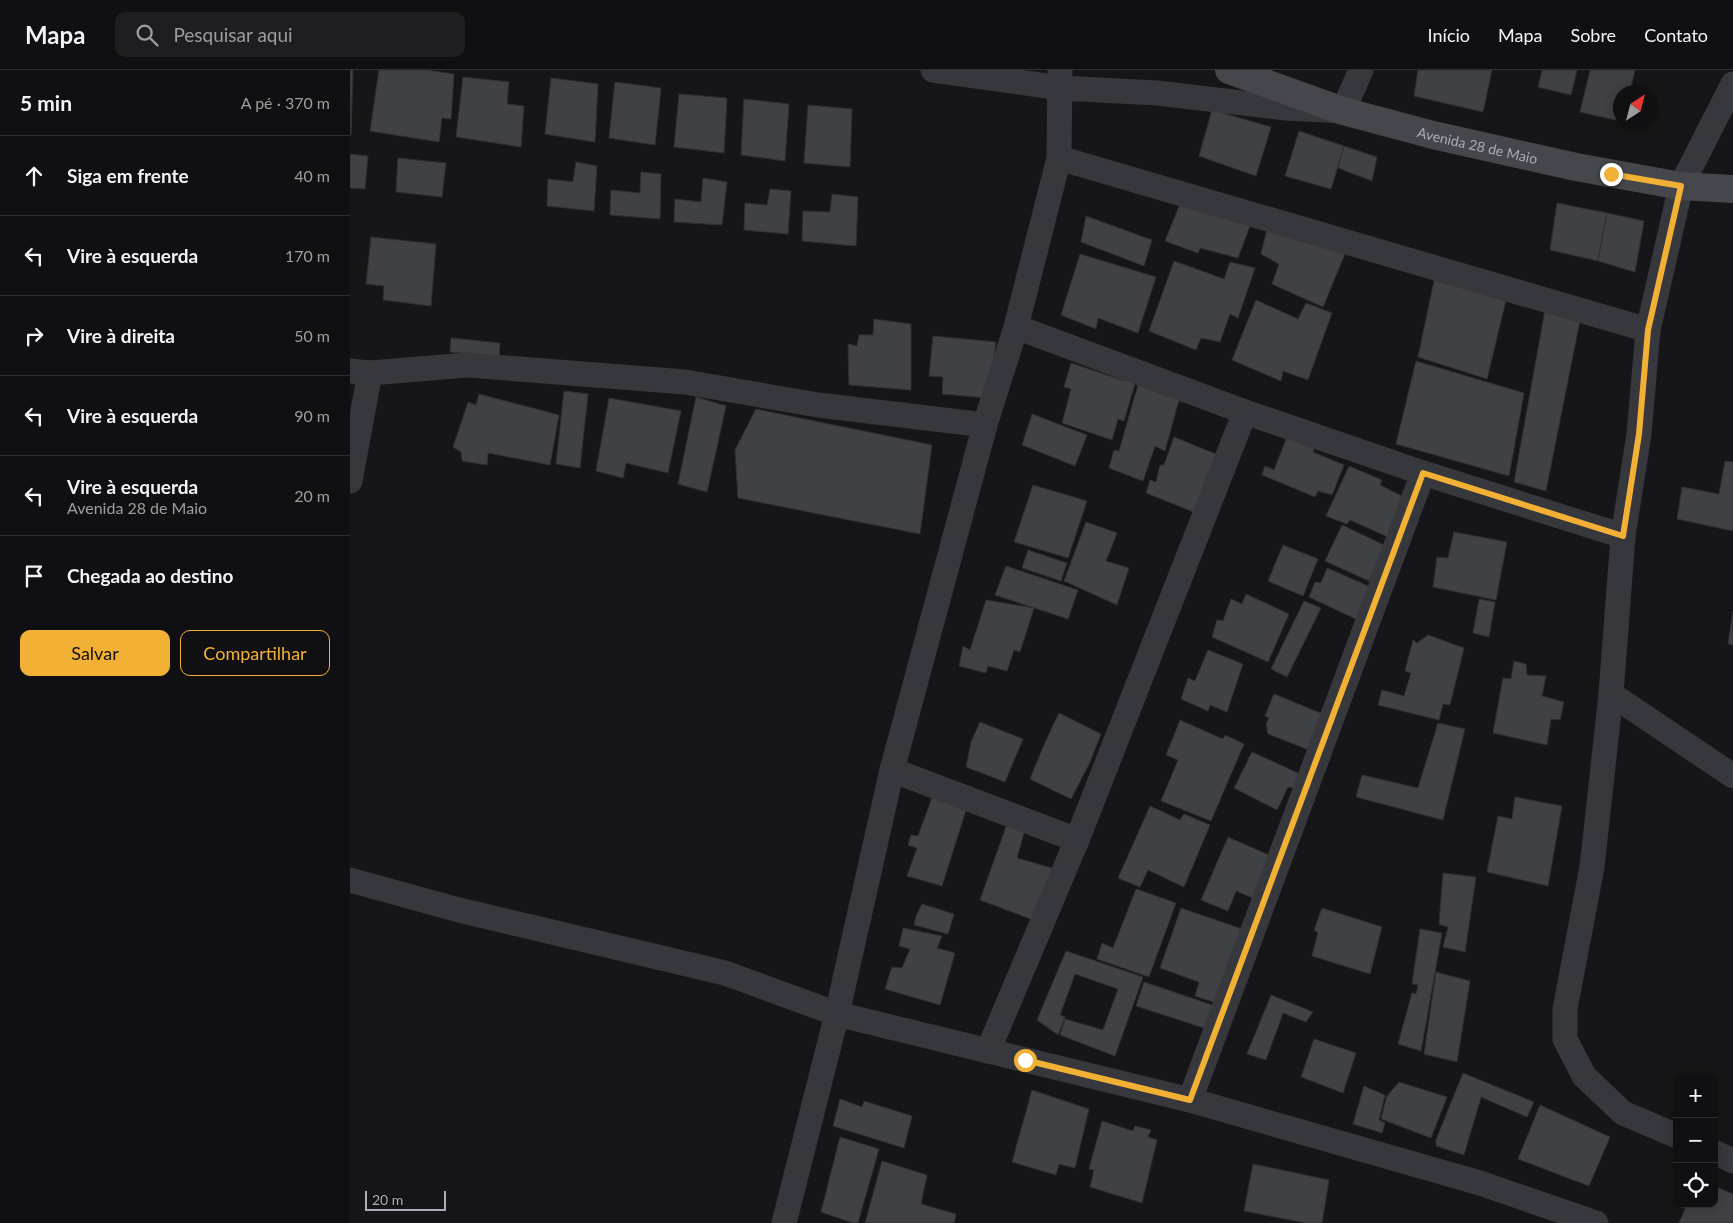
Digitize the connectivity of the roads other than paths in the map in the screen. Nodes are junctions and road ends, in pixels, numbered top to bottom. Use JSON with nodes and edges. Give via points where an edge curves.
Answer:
{"nodes":[{"id":1,"x":933,"y":70,"type":"edge"},
{"id":2,"x":1229,"y":70,"type":"edge"},
{"id":3,"x":1361,"y":70,"type":"edge"},
{"id":4,"x":1061,"y":79,"type":"edge"},
{"id":5,"x":1733,"y":84,"type":"edge"},
{"id":6,"x":1343,"y":111,"type":"junction"},
{"id":7,"x":1059,"y":158,"type":"junction"},
{"id":8,"x":1681,"y":186,"type":"junction"},
{"id":9,"x":1733,"y":189,"type":"edge"},
{"id":10,"x":1016,"y":327,"type":"junction"},
{"id":11,"x":1648,"y":330,"type":"junction"},
{"id":12,"x":360,"y":372,"type":"edge"},
{"id":13,"x":1245,"y":412,"type":"junction"},
{"id":14,"x":985,"y":425,"type":"junction"},
{"id":15,"x":1423,"y":473,"type":"junction"},
{"id":16,"x":350,"y":481,"type":"edge"},
{"id":17,"x":1623,"y":536,"type":"junction"},
{"id":18,"x":1610,"y":694,"type":"junction"},
{"id":19,"x":892,"y":770,"type":"junction"},
{"id":20,"x":1733,"y":776,"type":"edge"},
{"id":21,"x":1077,"y":840,"type":"junction"},
{"id":22,"x":350,"y":880,"type":"edge"},
{"id":23,"x":838,"y":1014,"type":"junction"},
{"id":24,"x":988,"y":1051,"type":"junction"},
{"id":25,"x":1190,"y":1100,"type":"junction"},
{"id":26,"x":1673,"y":1134,"type":"edge"},
{"id":27,"x":1718,"y":1154,"type":"edge"},
{"id":28,"x":1733,"y":1161,"type":"edge"},
{"id":29,"x":784,"y":1223,"type":"edge"},
{"id":30,"x":1596,"y":1223,"type":"edge"}],
"edges":[{"from":1,"to":4,"type":"street"},
{"from":2,"to":6,"type":"street","name":"Avenida 28 de Maio"},
{"from":3,"to":6,"type":"street"},
{"from":4,"to":6,"type":"street","via":[[1286,108]]},
{"from":4,"to":7,"type":"street"},
{"from":5,"to":8,"type":"street"},
{"from":6,"to":8,"type":"street","name":"Avenida 28 de Maio","via":[[1576,167]]},
{"from":7,"to":10,"type":"street"},
{"from":7,"to":11,"type":"street"},
{"from":8,"to":9,"type":"street","name":"Avenida 28 de Maio"},
{"from":8,"to":11,"type":"street"},
{"from":10,"to":13,"type":"street"},
{"from":10,"to":14,"type":"street"},
{"from":11,"to":17,"type":"street","via":[[1639,434]]},
{"from":12,"to":14,"type":"street","via":[[468,365],[685,382],[818,405]]},
{"from":12,"to":16,"type":"street"},
{"from":13,"to":15,"type":"street"},
{"from":13,"to":21,"type":"street"},
{"from":14,"to":19,"type":"street"},
{"from":15,"to":17,"type":"street"},
{"from":15,"to":25,"type":"street"},
{"from":17,"to":18,"type":"street"},
{"from":18,"to":20,"type":"street"},
{"from":18,"to":26,"type":"street","via":[[1592,867],[1565,1008],[1565,1039],[1584,1076],[1623,1113]]},
{"from":19,"to":21,"type":"street"},
{"from":19,"to":23,"type":"street"},
{"from":21,"to":24,"type":"street"},
{"from":22,"to":23,"type":"street","via":[[459,910],[725,973]]},
{"from":23,"to":24,"type":"street"},
{"from":23,"to":29,"type":"street"},
{"from":24,"to":25,"type":"street"},
{"from":25,"to":30,"type":"street","via":[[1480,1183]]},
{"from":27,"to":28,"type":"street"}]}
